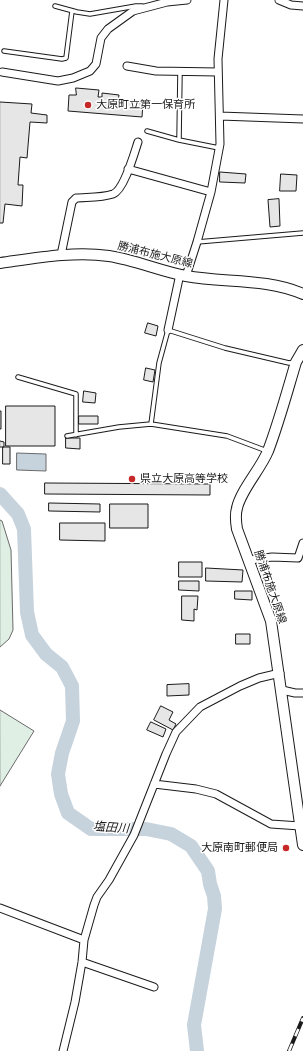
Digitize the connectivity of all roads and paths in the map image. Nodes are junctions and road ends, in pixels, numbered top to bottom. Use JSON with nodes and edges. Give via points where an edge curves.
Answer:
{"nodes":[{"id":1,"x":187,"y":0,"type":"edge"},
{"id":2,"x":224,"y":0,"type":"edge"},
{"id":3,"x":279,"y":0,"type":"edge"},
{"id":4,"x":55,"y":6,"type":"dead end"},
{"id":5,"x":303,"y":6,"type":"edge"},
{"id":6,"x":146,"y":7,"type":"junction"},
{"id":7,"x":72,"y":11,"type":"junction"},
{"id":8,"x":4,"y":51,"type":"dead end"},
{"id":9,"x":127,"y":66,"type":"dead end"},
{"id":10,"x":2,"y":72,"type":"dead end"},
{"id":11,"x":180,"y":72,"type":"junction"},
{"id":12,"x":218,"y":72,"type":"junction"},
{"id":13,"x":220,"y":116,"type":"junction"},
{"id":14,"x":303,"y":119,"type":"edge"},
{"id":15,"x":146,"y":131,"type":"dead end"},
{"id":16,"x":179,"y":140,"type":"junction"},
{"id":17,"x":138,"y":142,"type":"dead end"},
{"id":18,"x":219,"y":148,"type":"junction"},
{"id":19,"x":128,"y":170,"type":"junction"},
{"id":20,"x":211,"y":192,"type":"junction"},
{"id":21,"x":303,"y":233,"type":"edge"},
{"id":22,"x":198,"y":242,"type":"junction"},
{"id":23,"x":61,"y":255,"type":"junction"},
{"id":24,"x":0,"y":263,"type":"edge"},
{"id":25,"x":183,"y":275,"type":"junction"},
{"id":26,"x":303,"y":294,"type":"edge"},
{"id":27,"x":168,"y":330,"type":"junction"},
{"id":28,"x":303,"y":350,"type":"edge"},
{"id":29,"x":300,"y":362,"type":"edge"},
{"id":30,"x":18,"y":377,"type":"dead end"},
{"id":31,"x":151,"y":424,"type":"junction"},
{"id":32,"x":76,"y":435,"type":"junction"},
{"id":33,"x":67,"y":436,"type":"dead end"},
{"id":34,"x":268,"y":451,"type":"junction"},
{"id":35,"x":303,"y":543,"type":"edge"},
{"id":36,"x":250,"y":560,"type":"junction"},
{"id":37,"x":280,"y":673,"type":"junction"},
{"id":38,"x":282,"y":690,"type":"junction"},
{"id":39,"x":303,"y":693,"type":"edge"},
{"id":40,"x":154,"y":784,"type":"junction"},
{"id":41,"x":300,"y":826,"type":"junction"},
{"id":42,"x":303,"y":845,"type":"edge"},
{"id":43,"x":0,"y":908,"type":"edge"},
{"id":44,"x":84,"y":940,"type":"junction"},
{"id":45,"x":82,"y":962,"type":"junction"},
{"id":46,"x":154,"y":987,"type":"dead end"},
{"id":47,"x":63,"y":1051,"type":"edge"}],
"edges":[{"from":1,"to":6,"type":"street"},
{"from":2,"to":12,"type":"street"},
{"from":3,"to":5,"type":"street","via":[[290,5]]},
{"from":4,"to":7,"type":"lane"},
{"from":6,"to":7,"type":"lane","via":[[136,6],[90,14]]},
{"from":6,"to":10,"type":"street","via":[[133,11],[108,29],[101,38],[96,64],[90,71],[58,81]]},
{"from":7,"to":8,"type":"lane","via":[[66,58]]},
{"from":9,"to":11,"type":"street"},
{"from":11,"to":12,"type":"street"},
{"from":11,"to":16,"type":"lane"},
{"from":12,"to":13,"type":"street"},
{"from":13,"to":14,"type":"street"},
{"from":13,"to":18,"type":"street"},
{"from":15,"to":16,"type":"lane"},
{"from":16,"to":18,"type":"lane"},
{"from":17,"to":19,"type":"street"},
{"from":18,"to":20,"type":"street"},
{"from":19,"to":20,"type":"street"},
{"from":19,"to":23,"type":"street","via":[[120,188],[114,194],[76,198],[72,202]]},
{"from":20,"to":22,"type":"street"},
{"from":21,"to":22,"type":"lane"},
{"from":22,"to":25,"type":"street"},
{"from":23,"to":24,"type":"main road","name":"勝浦布施大原線"},
{"from":23,"to":25,"type":"main road","name":"勝浦布施大原線","via":[[111,256]]},
{"from":25,"to":26,"type":"main road","name":"勝浦布施大原線","via":[[276,285]]},
{"from":25,"to":27,"type":"street"},
{"from":27,"to":29,"type":"lane","via":[[225,348],[289,363]]},
{"from":27,"to":31,"type":"lane","via":[[159,363]]},
{"from":28,"to":29,"type":"main road","name":"勝浦布施大原線"},
{"from":29,"to":34,"type":"main road","name":"勝浦布施大原線"},
{"from":30,"to":32,"type":"lane","via":[[76,394]]},
{"from":31,"to":32,"type":"lane"},
{"from":31,"to":34,"type":"lane","via":[[227,436]]},
{"from":32,"to":33,"type":"lane"},
{"from":34,"to":36,"type":"main road","name":"勝浦布施大原線","via":[[236,508],[237,530]]},
{"from":35,"to":36,"type":"street","via":[[298,558],[272,557]]},
{"from":36,"to":37,"type":"main road","name":"勝浦布施大原線","via":[[272,621]]},
{"from":37,"to":38,"type":"main road","name":"勝浦布施大原線"},
{"from":37,"to":40,"type":"street","via":[[240,686],[200,708],[176,732]]},
{"from":38,"to":39,"type":"street","via":[[295,694]]},
{"from":38,"to":41,"type":"main road","name":"勝浦布施大原線"},
{"from":40,"to":41,"type":"street","via":[[216,794],[271,824]]},
{"from":40,"to":44,"type":"street","via":[[134,834],[97,897]]},
{"from":41,"to":42,"type":"main road","name":"勝浦布施大原線"},
{"from":43,"to":44,"type":"street"},
{"from":44,"to":45,"type":"street"},
{"from":45,"to":46,"type":"street"},
{"from":45,"to":47,"type":"street"}]}
